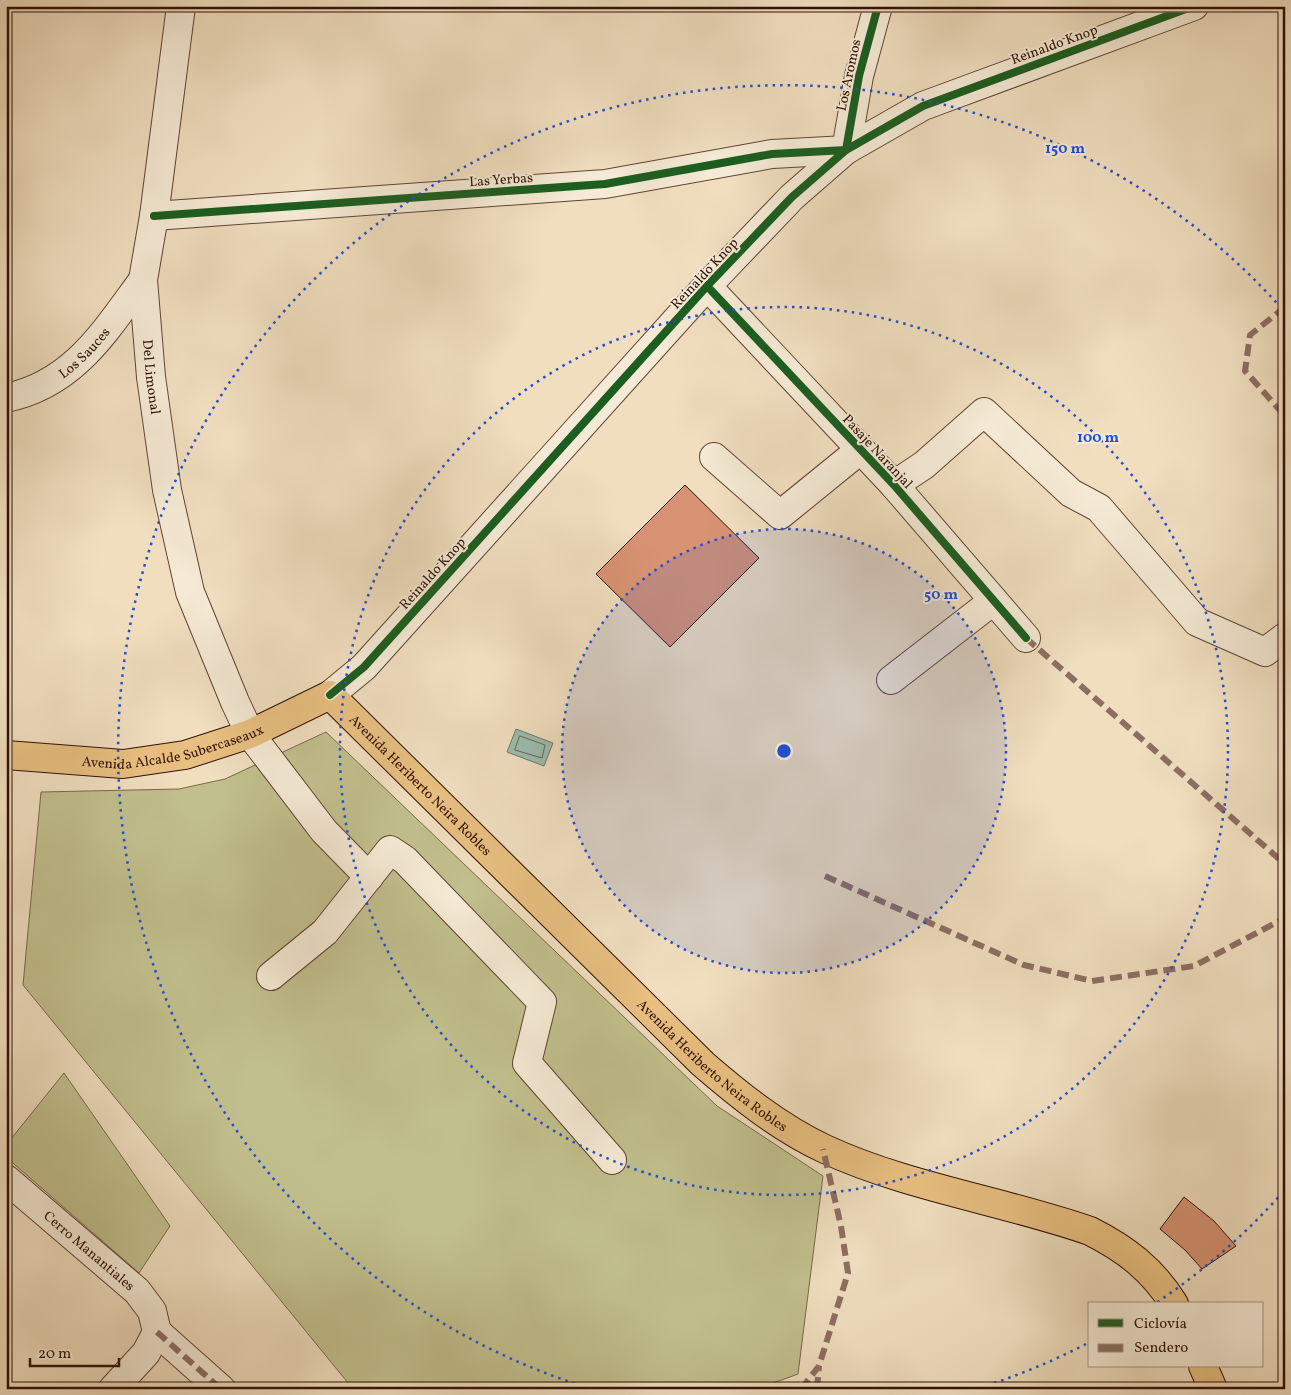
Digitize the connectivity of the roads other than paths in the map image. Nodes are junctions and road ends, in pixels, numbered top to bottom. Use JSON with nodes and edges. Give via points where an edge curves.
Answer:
{"nodes":[{"id":1,"x":181,"y":6,"type":"edge"},
{"id":2,"x":878,"y":6,"type":"edge"},
{"id":3,"x":1194,"y":6,"type":"edge"},
{"id":4,"x":846,"y":150,"type":"junction"},
{"id":5,"x":154,"y":216,"type":"junction"},
{"id":6,"x":143,"y":280,"type":"junction"},
{"id":7,"x":707,"y":286,"type":"junction"},
{"id":8,"x":6,"y":398,"type":"edge"},
{"id":9,"x":860,"y":450,"type":"junction"},
{"id":10,"x":714,"y":457,"type":"dead end"},
{"id":11,"x":894,"y":485,"type":"junction"},
{"id":12,"x":993,"y":601,"type":"junction"},
{"id":13,"x":1285,"y":637,"type":"edge"},
{"id":14,"x":1026,"y":638,"type":"dead end"},
{"id":15,"x":891,"y":680,"type":"dead end"},
{"id":16,"x":330,"y":695,"type":"junction"},
{"id":17,"x":250,"y":734,"type":"junction"},
{"id":18,"x":6,"y":755,"type":"edge"},
{"id":19,"x":369,"y":876,"type":"junction"},
{"id":20,"x":271,"y":976,"type":"dead end"},
{"id":21,"x":612,"y":1160,"type":"dead end"},
{"id":22,"x":6,"y":1179,"type":"edge"},
{"id":23,"x":1173,"y":1302,"type":"edge"},
{"id":24,"x":157,"y":1332,"type":"junction"},
{"id":25,"x":1204,"y":1368,"type":"edge"},
{"id":26,"x":113,"y":1389,"type":"edge"},
{"id":27,"x":221,"y":1389,"type":"edge"},
{"id":28,"x":1213,"y":1389,"type":"edge"}],
"edges":[{"from":1,"to":5,"type":"street","name":"Del Limonal"},
{"from":2,"to":4,"type":"street","name":"Los Aromos","via":[[859,76]]},
{"from":3,"to":4,"type":"street","name":"Reinaldo Knop","via":[[923,106]]},
{"from":4,"to":5,"type":"street","name":"Las Yerbas","via":[[772,154],[604,184]]},
{"from":4,"to":7,"type":"street","name":"Reinaldo Knop","via":[[792,198]]},
{"from":5,"to":6,"type":"street","name":"Del Limonal"},
{"from":6,"to":8,"type":"street","name":"Los Sauces","via":[[90,351],[58,377],[18,396]]},
{"from":6,"to":17,"type":"street","name":"Del Limonal","via":[[151,377],[167,490],[190,592]]},
{"from":7,"to":9,"type":"street","name":"Pasaje Naranjal"},
{"from":7,"to":16,"type":"street","name":"Reinaldo Knop","via":[[370,660]]},
{"from":9,"to":10,"type":"street","via":[[780,515]]},
{"from":9,"to":11,"type":"street","name":"Pasaje Naranjal"},
{"from":11,"to":12,"type":"street","name":"Pasaje Naranjal"},
{"from":11,"to":13,"type":"street","via":[[924,465],[984,412],[1071,493],[1099,508],[1197,622],[1266,652]]},
{"from":12,"to":14,"type":"street","name":"Pasaje Naranjal"},
{"from":12,"to":15,"type":"street"},
{"from":16,"to":17,"type":"main road","name":"Avenida Alcalde Subercaseaux"},
{"from":16,"to":23,"type":"main road","name":"Avenida Heriberto Neira Robles","via":[[703,1064],[742,1097],[823,1149],[866,1166],[1090,1231],[1136,1259]]},
{"from":17,"to":18,"type":"main road","name":"Avenida Alcalde Subercaseaux","via":[[185,755],[123,764]]},
{"from":17,"to":19,"type":"street","name":"Del Limonal","via":[[324,831]]},
{"from":19,"to":20,"type":"street","via":[[326,932]]},
{"from":19,"to":21,"type":"street","via":[[390,850],[405,860],[542,1002],[527,1063]]},
{"from":22,"to":24,"type":"street","name":"Cerro Manantiales","via":[[137,1290],[152,1311]]},
{"from":24,"to":26,"type":"street","via":[[146,1353]]},
{"from":24,"to":27,"type":"street"},
{"from":25,"to":28,"type":"main road"}]}
